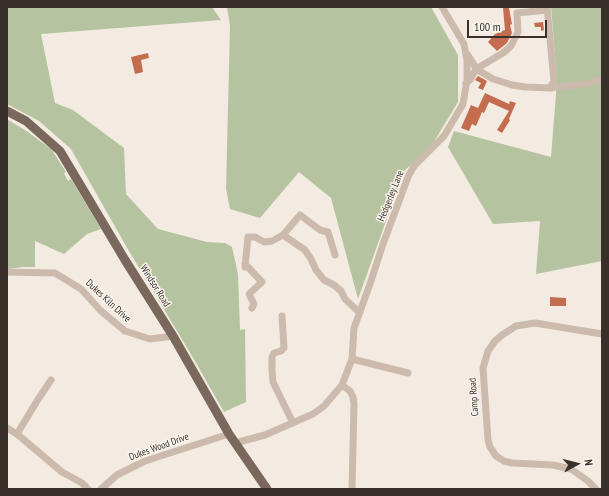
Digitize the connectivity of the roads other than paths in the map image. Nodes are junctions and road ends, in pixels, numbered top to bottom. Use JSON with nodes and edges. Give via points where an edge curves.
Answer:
{"nodes":[{"id":1,"x":442,"y":7,"type":"edge"},
{"id":2,"x":547,"y":9,"type":"edge"},
{"id":3,"x":465,"y":52,"type":"junction"},
{"id":4,"x":476,"y":69,"type":"junction"},
{"id":5,"x":602,"y":79,"type":"edge"},
{"id":6,"x":466,"y":83,"type":"junction"},
{"id":7,"x":550,"y":88,"type":"junction"},
{"id":8,"x":7,"y":111,"type":"edge"},
{"id":9,"x":283,"y":235,"type":"junction"},
{"id":10,"x":335,"y":254,"type":"dead end"},
{"id":11,"x":7,"y":272,"type":"edge"},
{"id":12,"x":252,"y":308,"type":"dead end"},
{"id":13,"x":359,"y":312,"type":"junction"},
{"id":14,"x":282,"y":316,"type":"dead end"},
{"id":15,"x":602,"y":334,"type":"edge"},
{"id":16,"x":173,"y":336,"type":"junction"},
{"id":17,"x":352,"y":359,"type":"junction"},
{"id":18,"x":408,"y":373,"type":"dead end"},
{"id":19,"x":51,"y":380,"type":"dead end"},
{"id":20,"x":342,"y":385,"type":"junction"},
{"id":21,"x":293,"y":423,"type":"junction"},
{"id":22,"x":7,"y":428,"type":"edge"},
{"id":23,"x":17,"y":434,"type":"junction"},
{"id":24,"x":229,"y":434,"type":"junction"},
{"id":25,"x":235,"y":443,"type":"junction"},
{"id":26,"x":88,"y":489,"type":"edge"},
{"id":27,"x":101,"y":489,"type":"edge"},
{"id":28,"x":266,"y":489,"type":"edge"},
{"id":29,"x":352,"y":489,"type":"edge"},
{"id":30,"x":596,"y":489,"type":"edge"}],
"edges":[{"from":1,"to":3,"type":"street","name":"Hedgerley Lane","via":[[464,44]]},
{"from":2,"to":4,"type":"street","via":[[517,13],[518,32],[511,46]]},
{"from":2,"to":7,"type":"street","via":[[554,80]]},
{"from":3,"to":4,"type":"street"},
{"from":3,"to":6,"type":"street","name":"Hedgerley Lane"},
{"from":4,"to":6,"type":"street"},
{"from":4,"to":7,"type":"street","via":[[493,79],[512,85]]},
{"from":5,"to":7,"type":"street","via":[[586,84]]},
{"from":6,"to":13,"type":"street","name":"Hedgerley Lane","via":[[462,104],[444,136],[414,166],[408,177]]},
{"from":8,"to":16,"type":"main road","name":"Windsor Road","via":[[26,121],[60,151]]},
{"from":9,"to":10,"type":"street","via":[[300,215],[320,230],[328,232]]},
{"from":9,"to":12,"type":"street","via":[[264,242],[255,237],[248,237],[245,266],[262,282],[249,294],[254,304]]},
{"from":9,"to":13,"type":"street","via":[[305,250],[324,280],[341,291],[346,300]]},
{"from":11,"to":16,"type":"street","name":"Dukes Kiln Drive","via":[[55,273],[81,289],[101,312],[125,331],[150,339]]},
{"from":13,"to":17,"type":"street","name":"Hedgerley Lane","via":[[354,328]]},
{"from":14,"to":21,"type":"street","via":[[284,348],[272,357],[273,382]]},
{"from":15,"to":30,"type":"street","name":"Camp Road","via":[[535,323],[516,326],[502,334],[495,342],[488,351],[483,368],[488,440],[496,456],[512,463],[552,465],[571,469]]},
{"from":16,"to":24,"type":"main road","name":"Windsor Road"},
{"from":17,"to":18,"type":"street"},
{"from":17,"to":20,"type":"street","name":"Hedgerley Lane"},
{"from":19,"to":23,"type":"street"},
{"from":20,"to":21,"type":"street","name":"Hedgerley Lane","via":[[324,406]]},
{"from":20,"to":29,"type":"street","via":[[350,391],[354,404]]},
{"from":21,"to":25,"type":"street","name":"Hedgerley Lane","via":[[266,435]]},
{"from":22,"to":23,"type":"street"},
{"from":23,"to":26,"type":"street","via":[[62,472]]},
{"from":24,"to":25,"type":"main road","name":"Windsor Road"},
{"from":24,"to":27,"type":"street","name":"Dukes Wood Drive","via":[[145,461],[117,475]]},
{"from":25,"to":28,"type":"main road","name":"Windsor Road"}]}
